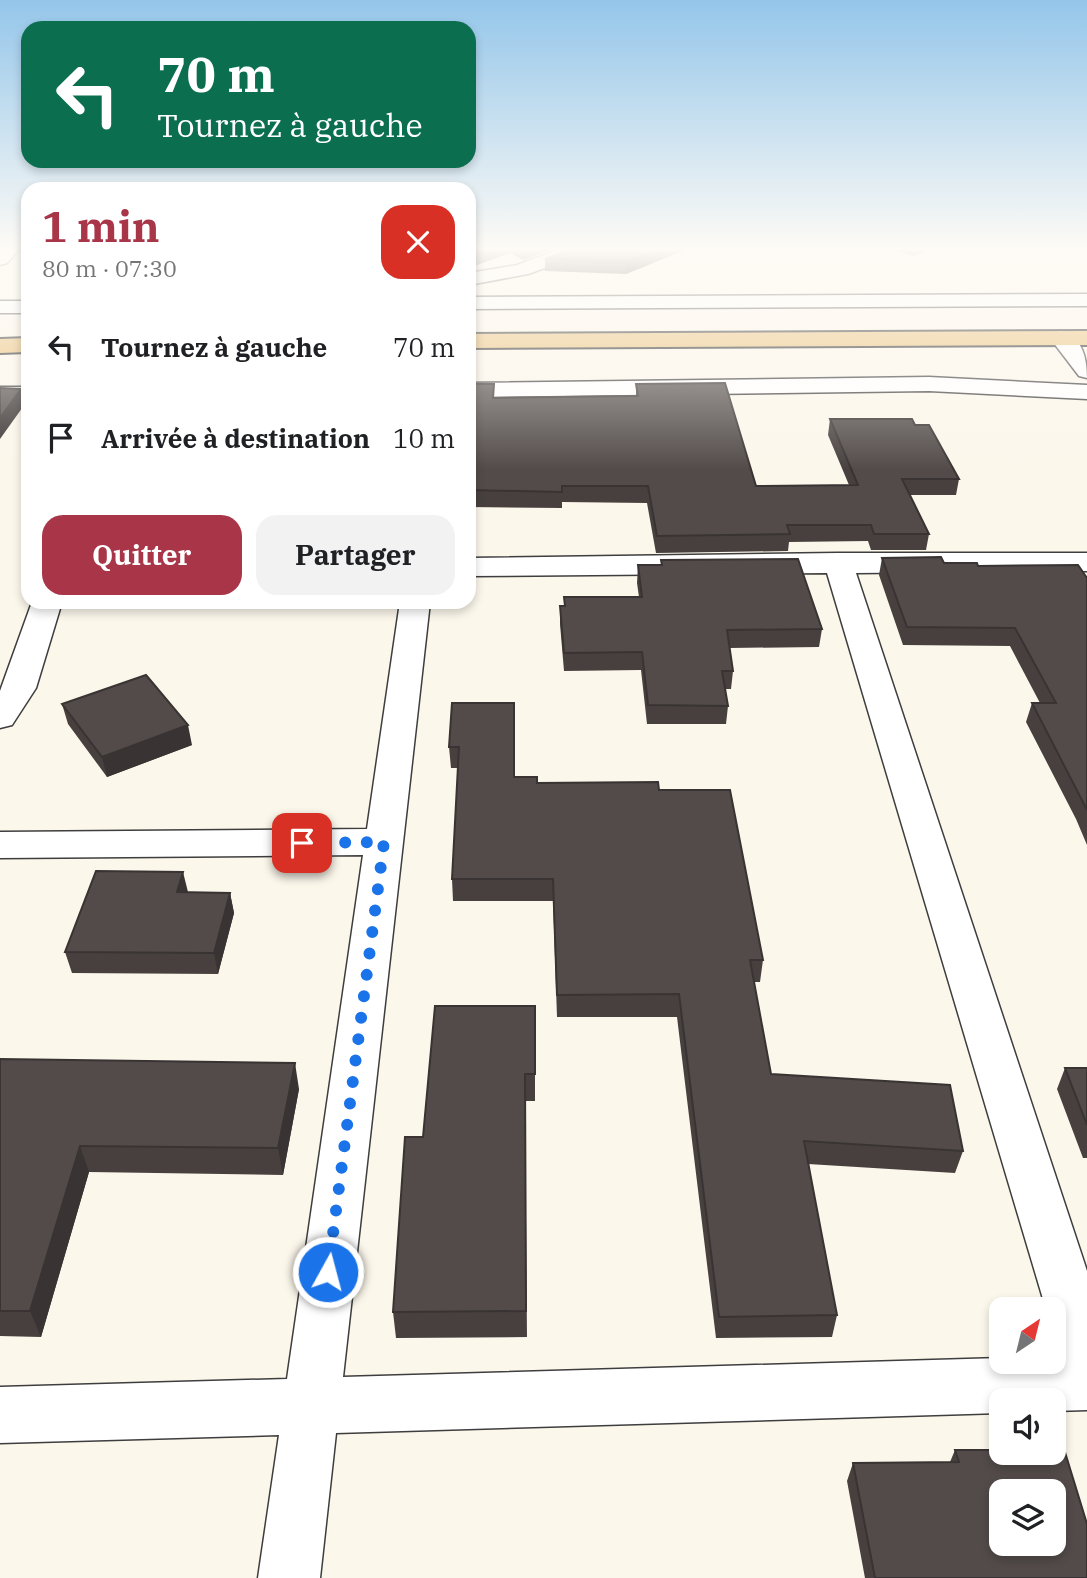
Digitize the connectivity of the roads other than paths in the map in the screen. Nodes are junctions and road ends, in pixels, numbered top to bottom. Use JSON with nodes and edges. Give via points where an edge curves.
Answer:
{"nodes":[{"id":1,"x":1061,"y":338,"type":"junction"},
{"id":2,"x":1087,"y":338,"type":"edge"},
{"id":3,"x":476,"y":341,"type":"edge"},
{"id":4,"x":21,"y":345,"type":"edge"},
{"id":5,"x":0,"y":346,"type":"edge"},
{"id":6,"x":1087,"y":371,"type":"edge"},
{"id":7,"x":476,"y":390,"type":"edge"},
{"id":8,"x":1087,"y":392,"type":"edge"},
{"id":9,"x":0,"y":394,"type":"edge"},
{"id":10,"x":21,"y":394,"type":"edge"},
{"id":11,"x":838,"y":562,"type":"junction"},
{"id":12,"x":1087,"y":562,"type":"edge"},
{"id":13,"x":476,"y":567,"type":"edge"},
{"id":14,"x":45,"y":609,"type":"edge"},
{"id":15,"x":414,"y":609,"type":"edge"},
{"id":16,"x":0,"y":718,"type":"edge"},
{"id":17,"x":384,"y":842,"type":"junction"},
{"id":18,"x":0,"y":845,"type":"edge"},
{"id":19,"x":1087,"y":1354,"type":"edge"},
{"id":20,"x":1087,"y":1383,"type":"edge"},
{"id":21,"x":311,"y":1406,"type":"junction"},
{"id":22,"x":0,"y":1415,"type":"edge"},
{"id":23,"x":289,"y":1578,"type":"edge"}],
"edges":[{"from":1,"to":2,"type":"main road"},
{"from":1,"to":3,"type":"main road"},
{"from":1,"to":6,"type":"street"},
{"from":4,"to":5,"type":"main road"},
{"from":7,"to":8,"type":"street","via":[[929,384]]},
{"from":9,"to":10,"type":"street"},
{"from":11,"to":12,"type":"street"},
{"from":11,"to":13,"type":"street"},
{"from":11,"to":19,"type":"street"},
{"from":14,"to":16,"type":"street","via":[[19,688]]},
{"from":15,"to":17,"type":"street"},
{"from":17,"to":18,"type":"street"},
{"from":17,"to":21,"type":"street"},
{"from":20,"to":21,"type":"street"},
{"from":21,"to":22,"type":"street"},
{"from":21,"to":23,"type":"street"}]}
